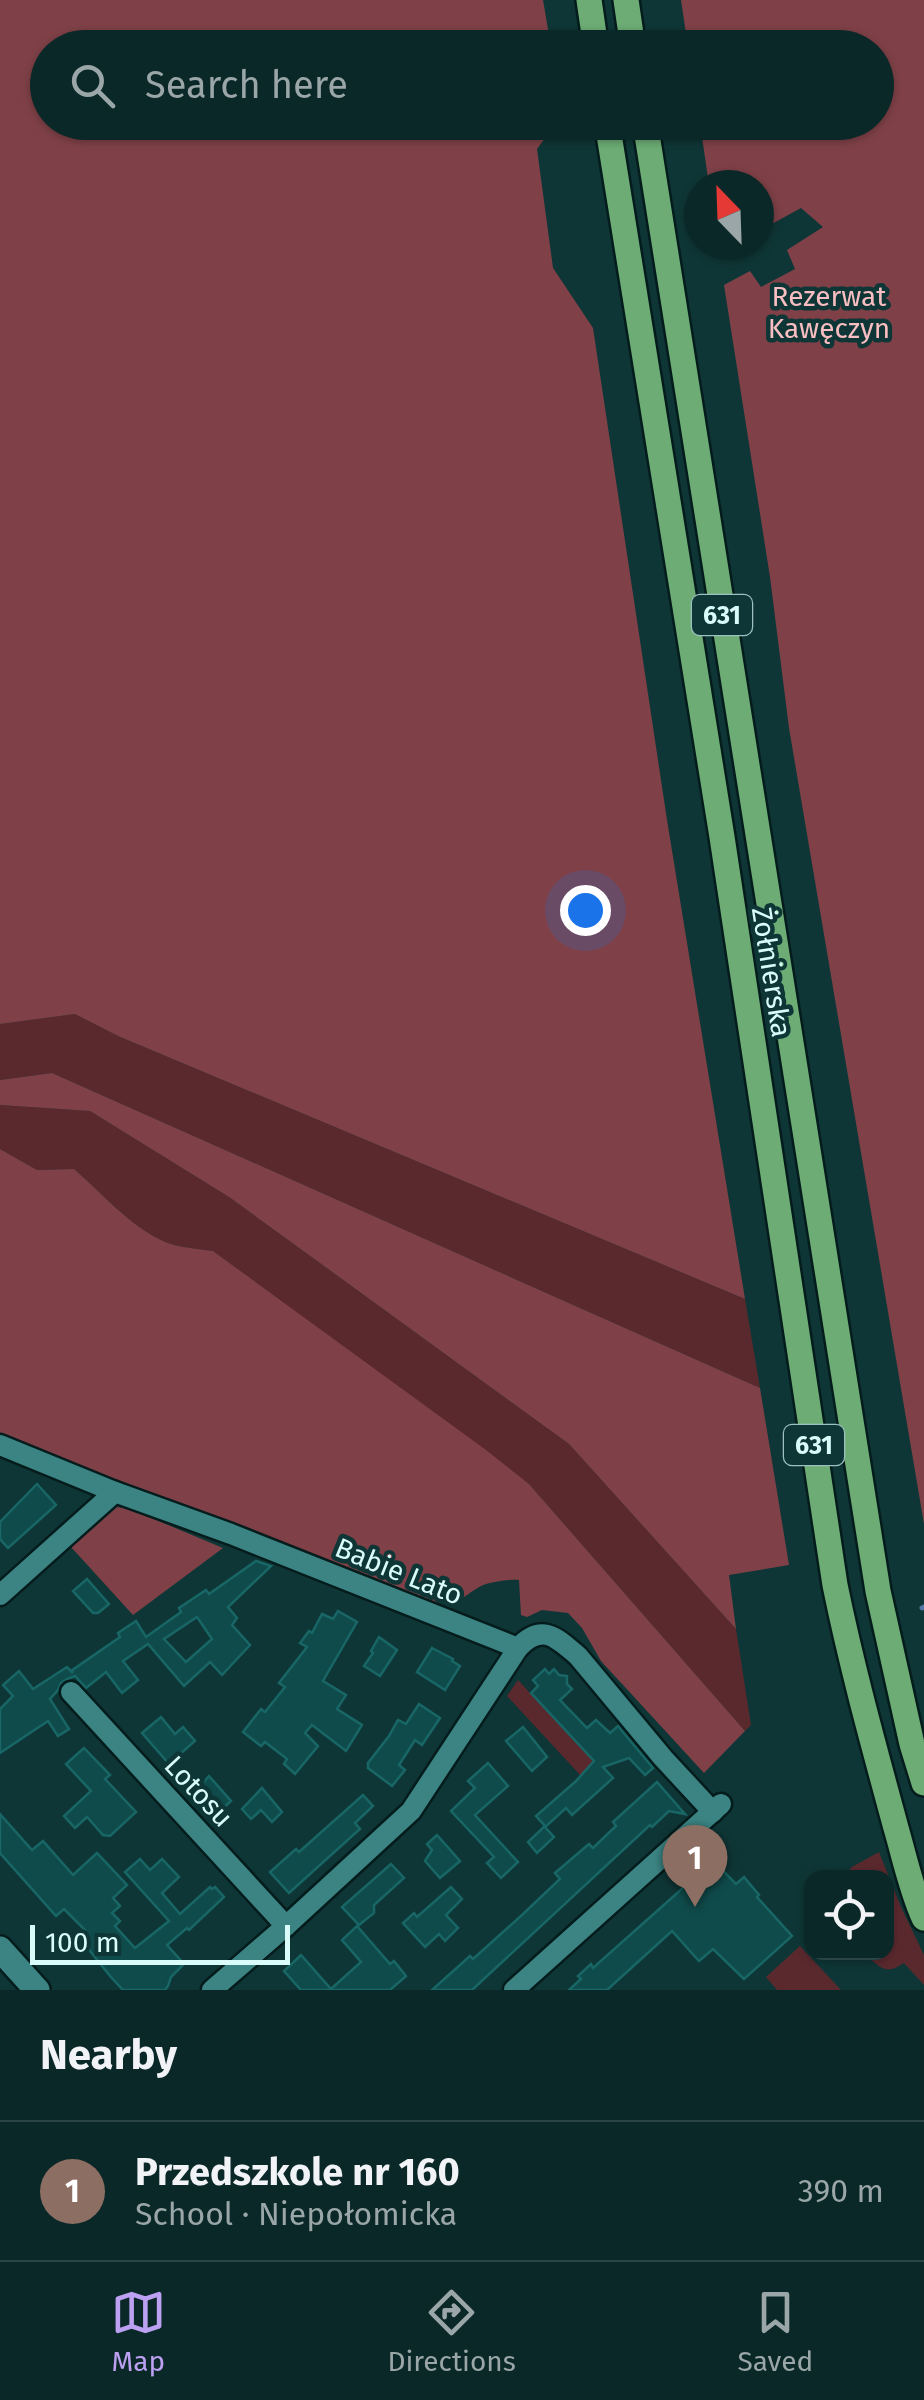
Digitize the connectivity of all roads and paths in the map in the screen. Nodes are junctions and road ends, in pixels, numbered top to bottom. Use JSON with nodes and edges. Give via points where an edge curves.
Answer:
{"nodes":[{"id":1,"x":589,"y":0,"type":"edge"},
{"id":2,"x":626,"y":0,"type":"edge"},
{"id":3,"x":593,"y":30,"type":"edge"},
{"id":4,"x":630,"y":30,"type":"edge"},
{"id":5,"x":610,"y":140,"type":"edge"},
{"id":6,"x":648,"y":140,"type":"edge"},
{"id":7,"x":0,"y":1445,"type":"edge"},
{"id":8,"x":115,"y":1492,"type":"junction"},
{"id":9,"x":0,"y":1595,"type":"edge"},
{"id":10,"x":518,"y":1648,"type":"junction"},
{"id":11,"x":71,"y":1692,"type":"dead end"},
{"id":12,"x":901,"y":1697,"type":"junction"},
{"id":13,"x":924,"y":1737,"type":"edge"},
{"id":14,"x":924,"y":1782,"type":"edge"},
{"id":15,"x":896,"y":1827,"type":"junction"},
{"id":16,"x":924,"y":1882,"type":"edge"},
{"id":17,"x":924,"y":1918,"type":"edge"},
{"id":18,"x":286,"y":1926,"type":"junction"},
{"id":19,"x":0,"y":1948,"type":"edge"},
{"id":20,"x":37,"y":1990,"type":"edge"},
{"id":21,"x":212,"y":1990,"type":"edge"},
{"id":22,"x":514,"y":1990,"type":"edge"}],
"edges":[{"from":1,"to":3,"type":"main road"},
{"from":2,"to":4,"type":"main road"},
{"from":5,"to":15,"type":"main road","name":"Żołnierska","number":"631","via":[[835,1585]]},
{"from":6,"to":12,"type":"main road","name":"Żołnierska","number":"631","via":[[878,1592]]},
{"from":7,"to":8,"type":"street","name":"Babie Lato"},
{"from":8,"to":9,"type":"street"},
{"from":8,"to":10,"type":"street","name":"Babie Lato"},
{"from":10,"to":18,"type":"street","via":[[411,1811]]},
{"from":10,"to":22,"type":"street","name":"Babie Lato","via":[[541,1633],[564,1644],[711,1805]]},
{"from":11,"to":18,"type":"street","name":"Lotosu"},
{"from":12,"to":13,"type":"main road"},
{"from":12,"to":14,"type":"main road","number":"631"},
{"from":15,"to":16,"type":"main road","number":"631"},
{"from":15,"to":17,"type":"main road"},
{"from":18,"to":21,"type":"street"},
{"from":19,"to":20,"type":"street"}]}
